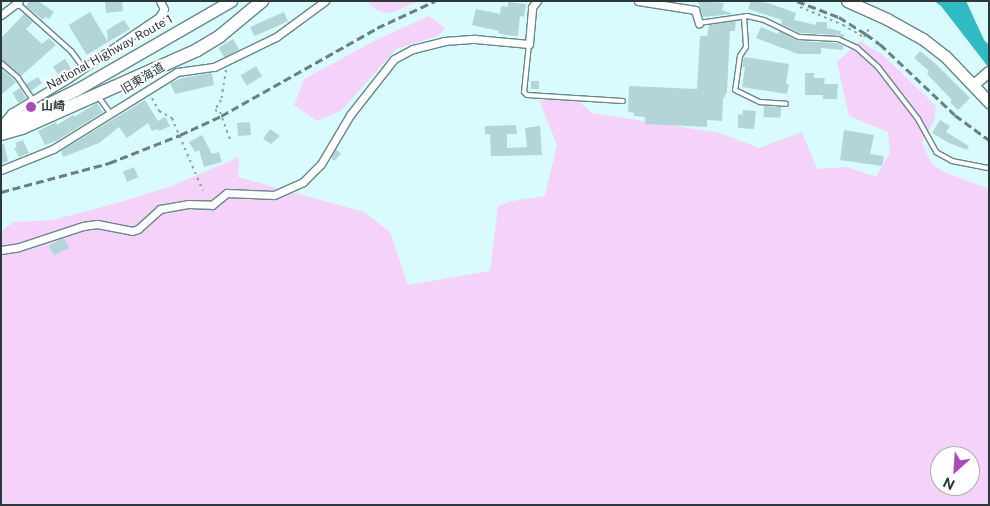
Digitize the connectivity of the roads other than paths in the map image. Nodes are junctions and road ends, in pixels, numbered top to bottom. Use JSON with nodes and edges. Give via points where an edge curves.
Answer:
{"nodes":[{"id":1,"x":160,"y":1,"type":"edge"},
{"id":2,"x":231,"y":1,"type":"edge"},
{"id":3,"x":262,"y":1,"type":"edge"},
{"id":4,"x":325,"y":1,"type":"edge"},
{"id":5,"x":537,"y":1,"type":"edge"},
{"id":6,"x":638,"y":1,"type":"edge"},
{"id":7,"x":847,"y":1,"type":"edge"},
{"id":8,"x":17,"y":2,"type":"edge"},
{"id":9,"x":1,"y":16,"type":"edge"},
{"id":10,"x":744,"y":17,"type":"junction"},
{"id":11,"x":699,"y":23,"type":"joint"},
{"id":12,"x":529,"y":44,"type":"junction"},
{"id":13,"x":1,"y":63,"type":"edge"},
{"id":14,"x":80,"y":63,"type":"dead end"},
{"id":15,"x":981,"y":79,"type":"edge"},
{"id":16,"x":32,"y":99,"type":"junction"},
{"id":17,"x":100,"y":99,"type":"dead end"},
{"id":18,"x":623,"y":101,"type":"dead end"},
{"id":19,"x":989,"y":102,"type":"edge"},
{"id":20,"x":786,"y":104,"type":"dead end"},
{"id":21,"x":110,"y":114,"type":"junction"},
{"id":22,"x":1,"y":126,"type":"edge"},
{"id":23,"x":1,"y":134,"type":"edge"},
{"id":24,"x":989,"y":168,"type":"edge"},
{"id":25,"x":1,"y":170,"type":"edge"},
{"id":26,"x":1,"y":250,"type":"edge"}],
"edges":[{"from":1,"to":16,"type":"street","via":[[164,9],[159,17]]},
{"from":2,"to":22,"type":"highway","name":"National Highway Route 1","via":[[76,90]]},
{"from":3,"to":23,"type":"highway","via":[[220,36],[197,50],[22,128]]},
{"from":4,"to":21,"type":"street","name":"旧東海道","via":[[276,37],[214,67],[177,72]]},
{"from":5,"to":12,"type":"street","via":[[532,7]]},
{"from":6,"to":11,"type":"street","via":[[695,10]]},
{"from":7,"to":15,"type":"highway","via":[[923,39]]},
{"from":8,"to":9,"type":"street"},
{"from":8,"to":14,"type":"lane"},
{"from":10,"to":11,"type":"lane"},
{"from":10,"to":20,"type":"lane","via":[[746,48],[740,56],[735,90],[760,102]]},
{"from":10,"to":24,"type":"lane","via":[[764,20],[800,37],[838,39],[857,48],[878,67],[918,119],[936,152],[952,161]]},
{"from":12,"to":18,"type":"lane","via":[[524,92],[527,95]]},
{"from":12,"to":26,"type":"street","via":[[475,39],[444,41],[394,58],[350,115],[322,164],[303,182],[274,195],[227,193],[212,205],[188,204],[160,209],[132,231],[110,225],[83,226]]},
{"from":13,"to":16,"type":"lane","via":[[18,78]]},
{"from":15,"to":19,"type":"highway"},
{"from":16,"to":22,"type":"street","via":[[11,113]]},
{"from":17,"to":21,"type":"lane"},
{"from":21,"to":25,"type":"street","name":"旧東海道","via":[[53,149]]}]}
